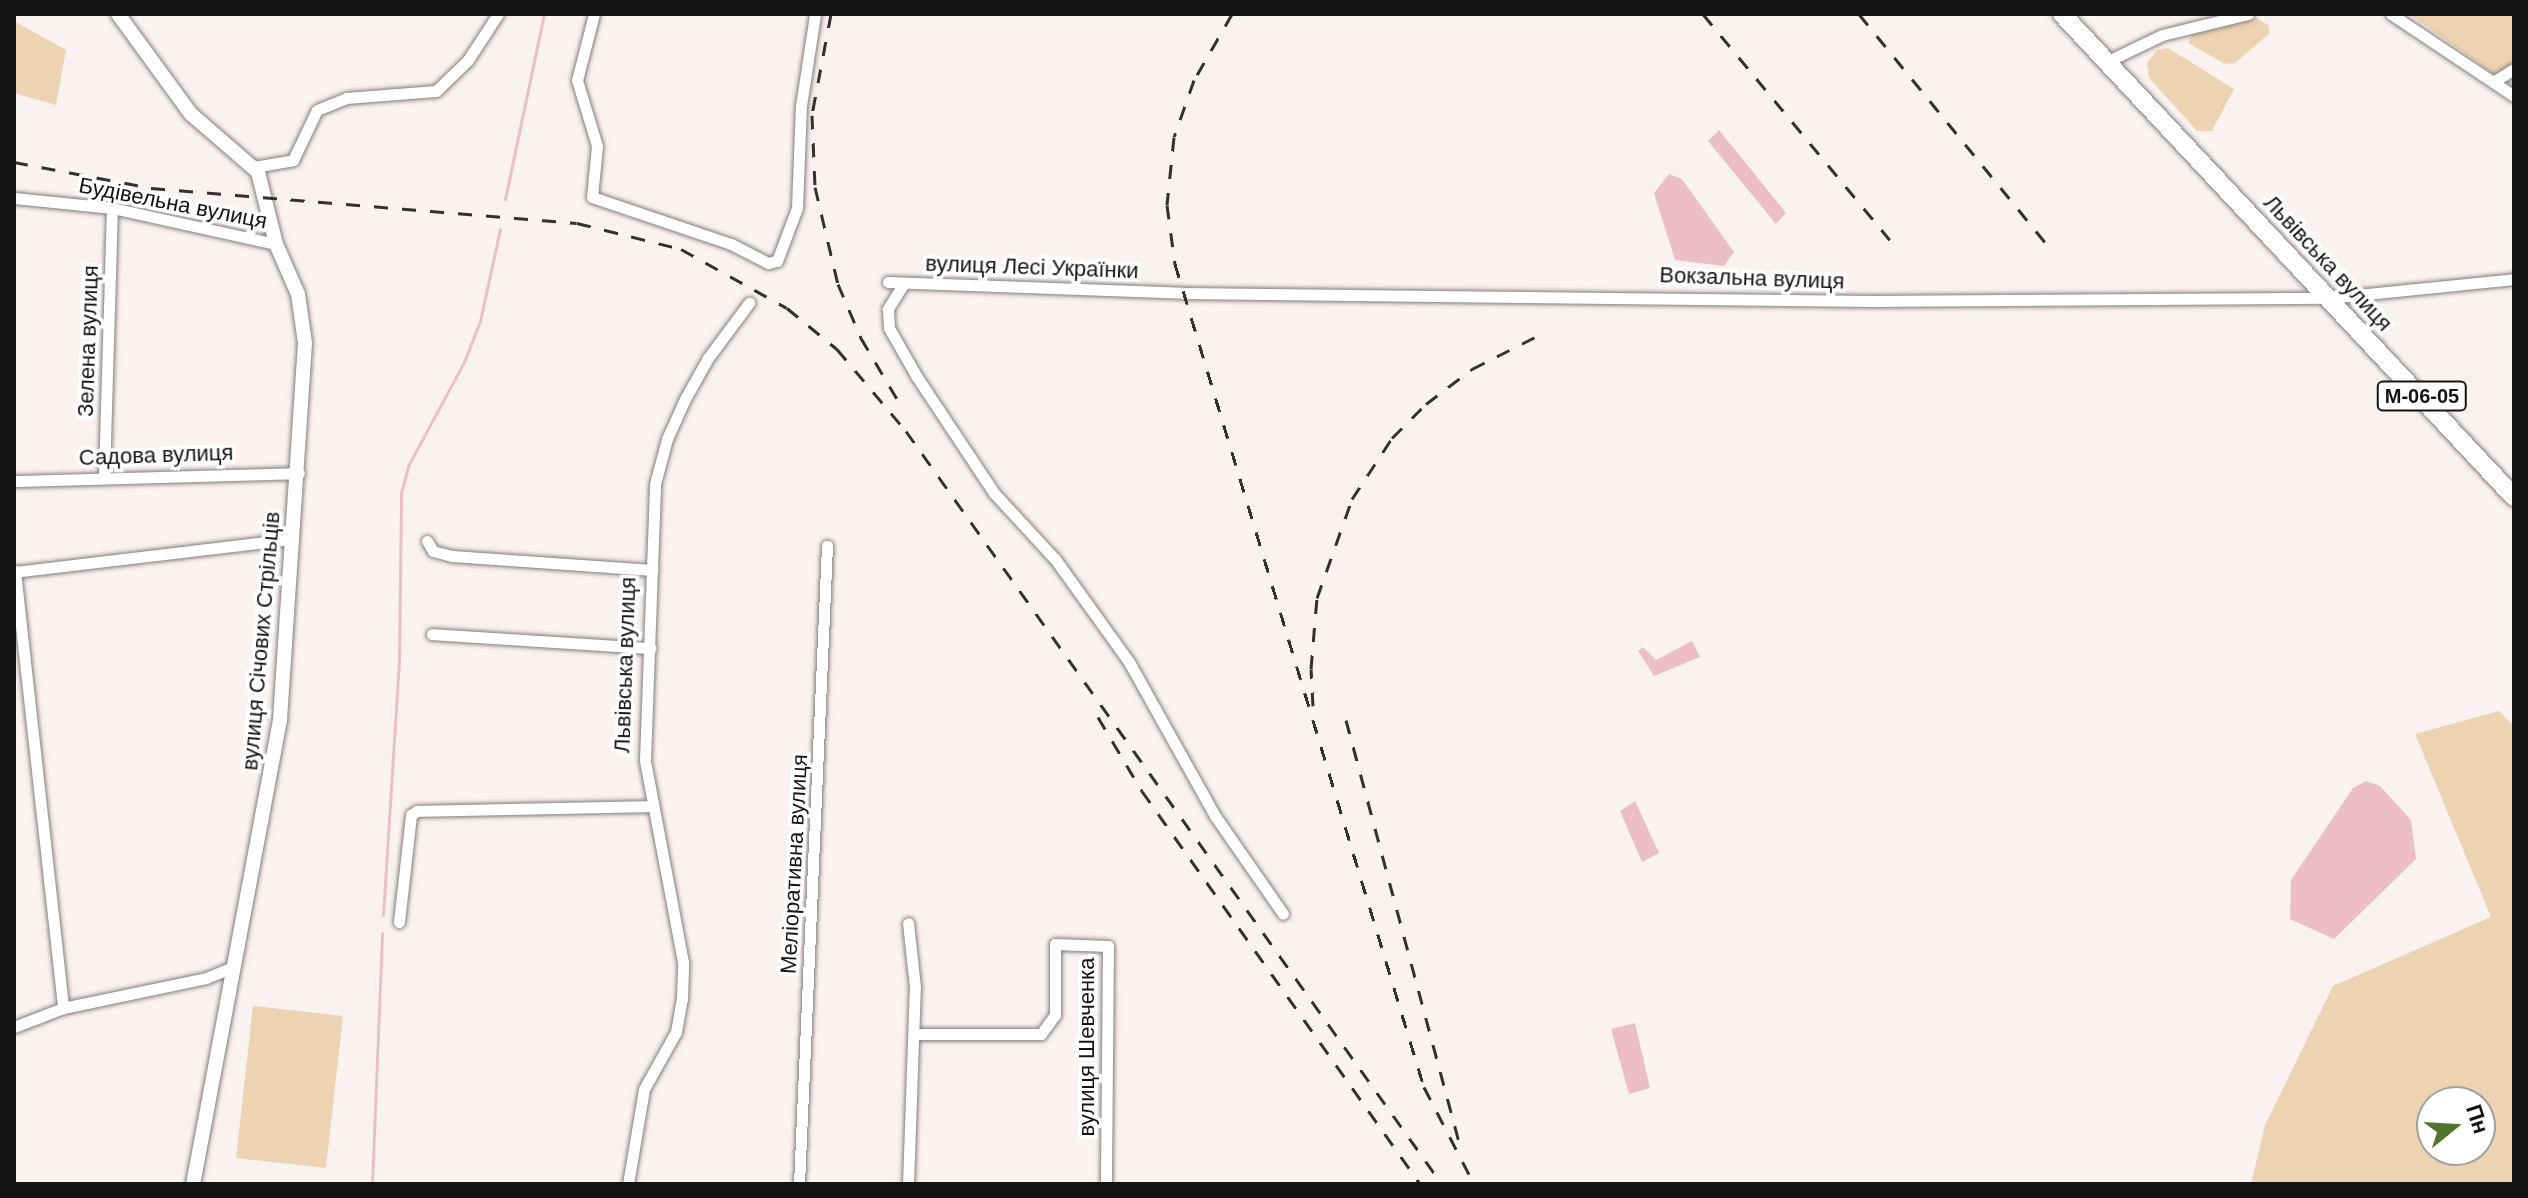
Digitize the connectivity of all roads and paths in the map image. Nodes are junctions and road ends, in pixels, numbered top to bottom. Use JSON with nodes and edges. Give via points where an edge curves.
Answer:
{"nodes":[{"id":1,"x":118,"y":14,"type":"edge"},
{"id":2,"x":498,"y":14,"type":"edge"},
{"id":3,"x":594,"y":14,"type":"edge"},
{"id":4,"x":815,"y":14,"type":"edge"},
{"id":5,"x":2248,"y":14,"type":"edge"},
{"id":6,"x":2391,"y":14,"type":"edge"},
{"id":7,"x":2067,"y":20,"type":"edge"},
{"id":8,"x":2108,"y":61,"type":"junction"},
{"id":9,"x":2514,"y":69,"type":"edge"},
{"id":10,"x":2493,"y":82,"type":"junction"},
{"id":11,"x":2514,"y":96,"type":"edge"},
{"id":12,"x":254,"y":167,"type":"junction"},
{"id":13,"x":14,"y":198,"type":"edge"},
{"id":14,"x":112,"y":208,"type":"junction"},
{"id":15,"x":276,"y":244,"type":"junction"},
{"id":16,"x":2514,"y":279,"type":"edge"},
{"id":17,"x":888,"y":282,"type":"dead end"},
{"id":18,"x":904,"y":283,"type":"junction"},
{"id":19,"x":1175,"y":292,"type":"joint"},
{"id":20,"x":2328,"y":298,"type":"junction"},
{"id":21,"x":749,"y":303,"type":"dead end"},
{"id":22,"x":299,"y":473,"type":"junction"},
{"id":23,"x":104,"y":476,"type":"junction"},
{"id":24,"x":14,"y":481,"type":"edge"},
{"id":25,"x":2514,"y":497,"type":"edge"},
{"id":26,"x":292,"y":539,"type":"junction"},
{"id":27,"x":427,"y":541,"type":"dead end"},
{"id":28,"x":827,"y":546,"type":"dead end"},
{"id":29,"x":653,"y":570,"type":"junction"},
{"id":30,"x":15,"y":572,"type":"edge"},
{"id":31,"x":432,"y":634,"type":"dead end"},
{"id":32,"x":651,"y":648,"type":"junction"},
{"id":33,"x":19,"y":651,"type":"edge"},
{"id":34,"x":651,"y":806,"type":"junction"},
{"id":35,"x":1283,"y":914,"type":"dead end"},
{"id":36,"x":399,"y":922,"type":"dead end"},
{"id":37,"x":908,"y":923,"type":"dead end"},
{"id":38,"x":233,"y":967,"type":"junction"},
{"id":39,"x":63,"y":1008,"type":"junction"},
{"id":40,"x":14,"y":1027,"type":"edge"},
{"id":41,"x":914,"y":1034,"type":"junction"},
{"id":42,"x":193,"y":1184,"type":"edge"},
{"id":43,"x":628,"y":1184,"type":"edge"},
{"id":44,"x":799,"y":1184,"type":"edge"},
{"id":45,"x":908,"y":1184,"type":"edge"},
{"id":46,"x":1106,"y":1184,"type":"edge"}],
"edges":[{"from":1,"to":12,"type":"street","via":[[191,114]]},
{"from":2,"to":12,"type":"street","via":[[468,60],[436,91],[346,98],[317,110],[293,160]]},
{"from":3,"to":4,"type":"street","via":[[577,80],[597,146],[592,197],[731,244],[757,261],[777,261],[797,208],[801,106]]},
{"from":5,"to":8,"type":"street","via":[[2162,35]]},
{"from":6,"to":10,"type":"street"},
{"from":7,"to":8,"type":"highway","name":"Львівська вулиця","number":"М-06-05"},
{"from":8,"to":20,"type":"highway","name":"Львівська вулиця","number":"М-06-05"},
{"from":9,"to":10,"type":"street"},
{"from":10,"to":11,"type":"street"},
{"from":12,"to":15,"type":"street","name":"вулиця Січових Стрільців","via":[[264,185]]},
{"from":13,"to":14,"type":"street","name":"Будівельна вулиця"},
{"from":14,"to":15,"type":"street","name":"Будівельна вулиця"},
{"from":14,"to":23,"type":"street","name":"Зелена вулиця"},
{"from":15,"to":22,"type":"street","name":"вулиця Січових Стрільців","via":[[298,294],[304,326],[306,393]]},
{"from":16,"to":20,"type":"street","name":"Вокзальна вулиця"},
{"from":17,"to":18,"type":"street","name":"вулиця Лесі Українки"},
{"from":18,"to":19,"type":"street","name":"вулиця Лесі Українки"},
{"from":18,"to":35,"type":"street","via":[[888,309],[889,328],[917,377],[994,493],[1055,559],[1129,662],[1215,816]]},
{"from":19,"to":20,"type":"street","name":"Вокзальна вулиця","via":[[1873,301]]},
{"from":20,"to":25,"type":"highway","name":"Львівська вулиця","number":"М-06-05"},
{"from":21,"to":29,"type":"street","name":"Львівська вулиця","via":[[708,358],[667,439],[655,484]]},
{"from":22,"to":23,"type":"street","name":"Садова вулиця"},
{"from":22,"to":26,"type":"street","name":"вулиця Січових Стрільців"},
{"from":23,"to":24,"type":"street","name":"Садова вулиця"},
{"from":26,"to":30,"type":"street"},
{"from":26,"to":38,"type":"street","name":"вулиця Січових Стрільців","via":[[280,720]]},
{"from":27,"to":29,"type":"street","via":[[433,551],[452,556]]},
{"from":28,"to":44,"type":"street","name":"Меліоративна вулиця"},
{"from":29,"to":32,"type":"street","name":"Львівська вулиця"},
{"from":30,"to":33,"type":"street"},
{"from":31,"to":32,"type":"street"},
{"from":32,"to":34,"type":"street","name":"Львівська вулиця","via":[[645,734]]},
{"from":33,"to":39,"type":"street"},
{"from":34,"to":36,"type":"street","via":[[417,811],[411,815]]},
{"from":34,"to":43,"type":"street","name":"Львівська вулиця","via":[[683,962],[682,999],[676,1032],[644,1089]]},
{"from":37,"to":41,"type":"street"},
{"from":38,"to":39,"type":"street","via":[[206,978]]},
{"from":38,"to":42,"type":"street","name":"вулиця Січових Стрільців"},
{"from":39,"to":40,"type":"street"},
{"from":41,"to":45,"type":"street"},
{"from":41,"to":46,"type":"street","name":"вулиця Шевченка","via":[[1041,1034],[1055,1015],[1055,944],[1108,946]]}]}
